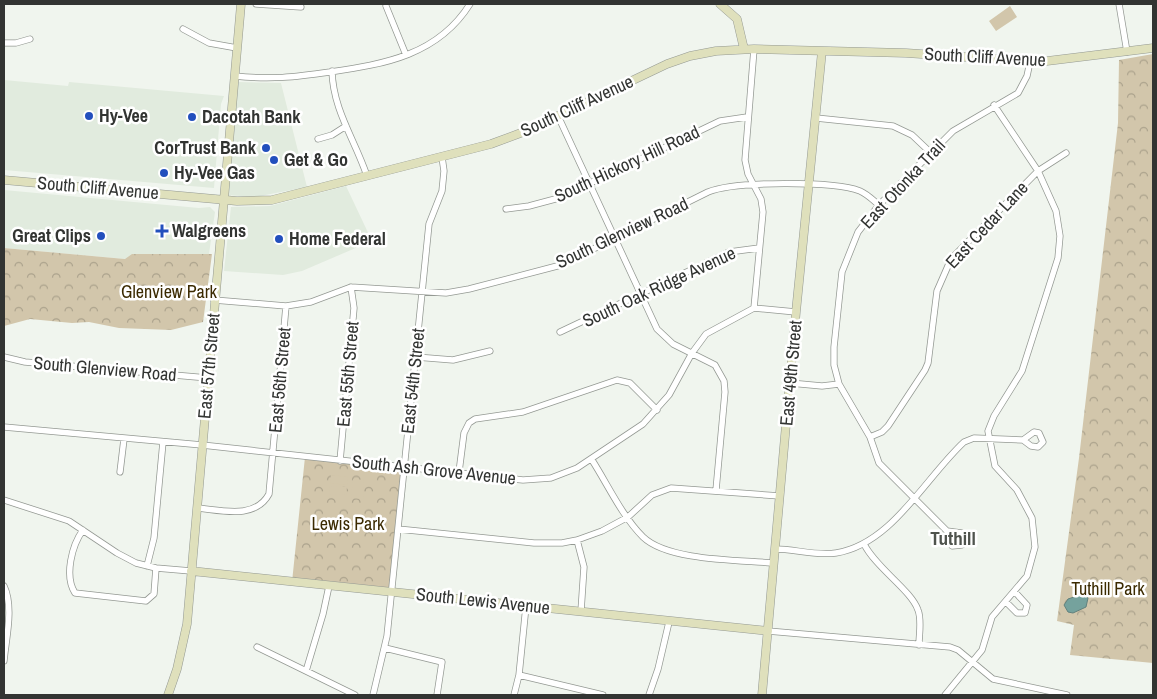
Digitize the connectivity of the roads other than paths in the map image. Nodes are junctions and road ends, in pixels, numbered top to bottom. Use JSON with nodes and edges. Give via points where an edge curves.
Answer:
{"nodes":[{"id":1,"x":241,"y":4,"type":"edge"},
{"id":2,"x":256,"y":4,"type":"edge"},
{"id":3,"x":470,"y":4,"type":"edge"},
{"id":4,"x":720,"y":4,"type":"edge"},
{"id":5,"x":1118,"y":4,"type":"edge"},
{"id":6,"x":386,"y":6,"type":"dead end"},
{"id":7,"x":300,"y":7,"type":"dead end"},
{"id":8,"x":183,"y":29,"type":"dead end"},
{"id":9,"x":30,"y":39,"type":"dead end"},
{"id":10,"x":4,"y":43,"type":"edge"},
{"id":11,"x":237,"y":48,"type":"junction"},
{"id":12,"x":1153,"y":48,"type":"edge"},
{"id":13,"x":744,"y":49,"type":"junction"},
{"id":14,"x":754,"y":49,"type":"junction"},
{"id":15,"x":822,"y":51,"type":"junction"},
{"id":16,"x":1127,"y":52,"type":"junction"},
{"id":17,"x":406,"y":55,"type":"junction"},
{"id":18,"x":1030,"y":62,"type":"junction"},
{"id":19,"x":332,"y":71,"type":"junction"},
{"id":20,"x":235,"y":76,"type":"junction"},
{"id":21,"x":994,"y":105,"type":"junction"},
{"id":22,"x":558,"y":116,"type":"junction"},
{"id":23,"x":747,"y":117,"type":"junction"},
{"id":24,"x":816,"y":118,"type":"junction"},
{"id":25,"x":346,"y":126,"type":"junction"},
{"id":26,"x":318,"y":139,"type":"dead end"},
{"id":27,"x":930,"y":152,"type":"junction"},
{"id":28,"x":1066,"y":154,"type":"dead end"},
{"id":29,"x":442,"y":157,"type":"junction"},
{"id":30,"x":1038,"y":171,"type":"junction"},
{"id":31,"x":367,"y":176,"type":"junction"},
{"id":32,"x":4,"y":180,"type":"edge"},
{"id":33,"x":588,"y":184,"type":"junction"},
{"id":34,"x":753,"y":184,"type":"junction"},
{"id":35,"x":809,"y":185,"type":"junction"},
{"id":36,"x":223,"y":200,"type":"junction"},
{"id":37,"x":879,"y":205,"type":"junction"},
{"id":38,"x":506,"y":208,"type":"dead end"},
{"id":39,"x":615,"y":239,"type":"junction"},
{"id":40,"x":759,"y":248,"type":"junction"},
{"id":41,"x":351,"y":287,"type":"junction"},
{"id":42,"x":422,"y":291,"type":"junction"},
{"id":43,"x":641,"y":295,"type":"junction"},
{"id":44,"x":214,"y":300,"type":"junction"},
{"id":45,"x":286,"y":306,"type":"junction"},
{"id":46,"x":754,"y":308,"type":"junction"},
{"id":47,"x":796,"y":312,"type":"junction"},
{"id":48,"x":560,"y":332,"type":"dead end"},
{"id":49,"x":490,"y":351,"type":"dead end"},
{"id":50,"x":692,"y":353,"type":"junction"},
{"id":51,"x":416,"y":356,"type":"junction"},
{"id":52,"x":4,"y":357,"type":"edge"},
{"id":53,"x":208,"y":378,"type":"junction"},
{"id":54,"x":790,"y":383,"type":"junction"},
{"id":55,"x":839,"y":384,"type":"junction"},
{"id":56,"x":657,"y":410,"type":"junction"},
{"id":57,"x":4,"y":427,"type":"edge"},
{"id":58,"x":870,"y":437,"type":"junction"},
{"id":59,"x":124,"y":439,"type":"junction"},
{"id":60,"x":988,"y":439,"type":"junction"},
{"id":61,"x":1023,"y":440,"type":"dead end"},
{"id":62,"x":163,"y":442,"type":"junction"},
{"id":63,"x":202,"y":445,"type":"junction"},
{"id":64,"x":274,"y":453,"type":"junction"},
{"id":65,"x":340,"y":460,"type":"junction"},
{"id":66,"x":592,"y":460,"type":"junction"},
{"id":67,"x":404,"y":466,"type":"junction"},
{"id":68,"x":120,"y":472,"type":"dead end"},
{"id":69,"x":459,"y":472,"type":"junction"},
{"id":70,"x":716,"y":490,"type":"junction"},
{"id":71,"x":780,"y":496,"type":"junction"},
{"id":72,"x":915,"y":498,"type":"junction"},
{"id":73,"x":4,"y":500,"type":"edge"},
{"id":74,"x":197,"y":508,"type":"junction"},
{"id":75,"x":628,"y":517,"type":"junction"},
{"id":76,"x":398,"y":529,"type":"junction"},
{"id":77,"x":83,"y":530,"type":"junction"},
{"id":78,"x":948,"y":531,"type":"dead end"},
{"id":79,"x":577,"y":540,"type":"junction"},
{"id":80,"x":864,"y":544,"type":"junction"},
{"id":81,"x":775,"y":549,"type":"junction"},
{"id":82,"x":773,"y":563,"type":"junction"},
{"id":83,"x":146,"y":566,"type":"junction"},
{"id":84,"x":156,"y":568,"type":"junction"},
{"id":85,"x":191,"y":571,"type":"junction"},
{"id":86,"x":4,"y":586,"type":"edge"},
{"id":87,"x":329,"y":586,"type":"junction"},
{"id":88,"x":391,"y":592,"type":"junction"},
{"id":89,"x":1015,"y":592,"type":"junction"},
{"id":90,"x":1006,"y":602,"type":"junction"},
{"id":91,"x":526,"y":606,"type":"junction"},
{"id":92,"x":581,"y":611,"type":"junction"},
{"id":93,"x":669,"y":622,"type":"junction"},
{"id":94,"x":768,"y":631,"type":"junction"},
{"id":95,"x":919,"y":645,"type":"junction"},
{"id":96,"x":257,"y":647,"type":"dead end"},
{"id":97,"x":385,"y":648,"type":"junction"},
{"id":98,"x":4,"y":661,"type":"edge"},
{"id":99,"x":973,"y":662,"type":"junction"},
{"id":100,"x":306,"y":671,"type":"junction"},
{"id":101,"x":519,"y":676,"type":"junction"},
{"id":102,"x":168,"y":695,"type":"edge"},
{"id":103,"x":355,"y":695,"type":"edge"},
{"id":104,"x":373,"y":695,"type":"edge"},
{"id":105,"x":437,"y":695,"type":"edge"},
{"id":106,"x":514,"y":695,"type":"edge"},
{"id":107,"x":603,"y":695,"type":"edge"},
{"id":108,"x":649,"y":695,"type":"edge"},
{"id":109,"x":762,"y":695,"type":"edge"},
{"id":110,"x":945,"y":695,"type":"edge"},
{"id":111,"x":1067,"y":695,"type":"edge"}],
"edges":[{"from":1,"to":11,"type":"main road","name":"East 57th Street"},
{"from":2,"to":7,"type":"street"},
{"from":3,"to":17,"type":"street","via":[[454,26],[439,38]]},
{"from":4,"to":13,"type":"main road","via":[[737,19]]},
{"from":5,"to":16,"type":"street"},
{"from":6,"to":17,"type":"street"},
{"from":8,"to":11,"type":"street","via":[[209,43]]},
{"from":9,"to":10,"type":"street"},
{"from":11,"to":20,"type":"main road","name":"East 57th Street"},
{"from":12,"to":16,"type":"main road","name":"South Cliff Avenue"},
{"from":13,"to":14,"type":"main road","name":"South Cliff Avenue"},
{"from":13,"to":22,"type":"main road","name":"South Cliff Avenue","via":[[716,51],[678,60]]},
{"from":14,"to":15,"type":"main road","name":"South Cliff Avenue"},
{"from":14,"to":23,"type":"street"},
{"from":15,"to":18,"type":"main road","name":"South Cliff Avenue"},
{"from":15,"to":24,"type":"main road","name":"East 49th Street"},
{"from":16,"to":18,"type":"main road","name":"South Cliff Avenue"},
{"from":17,"to":19,"type":"street","via":[[377,66]]},
{"from":18,"to":21,"type":"street","name":"East Otonka Trail","via":[[1018,92]]},
{"from":19,"to":20,"type":"street","via":[[276,79]]},
{"from":19,"to":25,"type":"street","via":[[334,98]]},
{"from":20,"to":36,"type":"main road","name":"East 57th Street"},
{"from":21,"to":27,"type":"street","name":"East Otonka Trail","via":[[953,131]]},
{"from":21,"to":30,"type":"street"},
{"from":22,"to":29,"type":"main road","name":"South Cliff Avenue","via":[[491,144]]},
{"from":22,"to":33,"type":"street"},
{"from":23,"to":33,"type":"street","name":"South Hickory Hill Road","via":[[720,121]]},
{"from":23,"to":34,"type":"street","via":[[745,160]]},
{"from":24,"to":27,"type":"street","via":[[893,126],[912,135]]},
{"from":24,"to":35,"type":"main road","name":"East 49th Street"},
{"from":25,"to":26,"type":"street"},
{"from":25,"to":31,"type":"street"},
{"from":27,"to":37,"type":"street","name":"East Otonka Trail"},
{"from":28,"to":30,"type":"street","name":"East Cedar Lane"},
{"from":29,"to":31,"type":"main road","name":"South Cliff Avenue"},
{"from":29,"to":42,"type":"street","name":"East 54th Street","via":[[444,181],[429,224]]},
{"from":30,"to":58,"type":"street","name":"East Cedar Lane","via":[[951,259],[937,291],[925,370],[888,426]]},
{"from":30,"to":60,"type":"street","via":[[1056,211],[1060,236],[1058,258],[1022,371],[990,423]]},
{"from":31,"to":36,"type":"main road","name":"South Cliff Avenue","via":[[280,199],[254,202]]},
{"from":32,"to":36,"type":"main road","name":"South Cliff Avenue"},
{"from":33,"to":38,"type":"street","name":"South Hickory Hill Road","via":[[560,198]]},
{"from":33,"to":39,"type":"street"},
{"from":34,"to":35,"type":"street","name":"South Glenview Road"},
{"from":34,"to":39,"type":"street","name":"South Glenview Road","via":[[714,190]]},
{"from":34,"to":40,"type":"street","via":[[763,212]]},
{"from":35,"to":37,"type":"street","name":"South Glenview Road","via":[[856,190]]},
{"from":35,"to":47,"type":"main road","name":"East 49th Street"},
{"from":36,"to":44,"type":"main road","name":"East 57th Street"},
{"from":37,"to":55,"type":"street","name":"East Otonka Trail","via":[[858,232],[842,272],[834,347]]},
{"from":39,"to":42,"type":"street","name":"South Glenview Road","via":[[561,265],[469,289],[446,293]]},
{"from":39,"to":43,"type":"street"},
{"from":40,"to":43,"type":"street","name":"South Oak Ridge Avenue","via":[[729,252]]},
{"from":40,"to":46,"type":"street"},
{"from":41,"to":42,"type":"street","name":"South Glenview Road"},
{"from":41,"to":45,"type":"street","name":"South Glenview Road","via":[[311,302]]},
{"from":41,"to":65,"type":"street","name":"East 55th Street","via":[[354,308]]},
{"from":42,"to":51,"type":"street","name":"East 54th Street"},
{"from":43,"to":48,"type":"street","name":"South Oak Ridge Avenue"},
{"from":43,"to":50,"type":"street","via":[[661,334]]},
{"from":44,"to":45,"type":"street","name":"South Glenview Road"},
{"from":44,"to":53,"type":"main road","name":"East 57th Street"},
{"from":45,"to":64,"type":"street","name":"East 56th Street"},
{"from":46,"to":47,"type":"street"},
{"from":46,"to":50,"type":"street","name":"South Ash Grove Avenue","via":[[706,334]]},
{"from":47,"to":54,"type":"main road","name":"East 49th Street"},
{"from":49,"to":51,"type":"street","via":[[453,360]]},
{"from":50,"to":56,"type":"street","name":"South Ash Grove Avenue","via":[[678,381]]},
{"from":50,"to":70,"type":"street","via":[[715,365],[724,381]]},
{"from":51,"to":67,"type":"street","name":"East 54th Street"},
{"from":52,"to":53,"type":"street","name":"South Glenview Road","via":[[25,362]]},
{"from":53,"to":63,"type":"main road","name":"East 57th Street"},
{"from":54,"to":55,"type":"street"},
{"from":54,"to":71,"type":"main road","name":"East 49th Street"},
{"from":55,"to":58,"type":"street","name":"East Otonka Trail"},
{"from":56,"to":66,"type":"street","name":"South Ash Grove Avenue","via":[[638,428]]},
{"from":56,"to":69,"type":"street","via":[[630,383],[618,380],[523,412],[482,416],[469,423],[464,433]]},
{"from":57,"to":59,"type":"street","name":"South Ash Grove Avenue"},
{"from":58,"to":72,"type":"street","name":"East Otonka Trail","via":[[879,463]]},
{"from":59,"to":62,"type":"street","name":"South Ash Grove Avenue"},
{"from":59,"to":68,"type":"street"},
{"from":60,"to":61,"type":"street"},
{"from":60,"to":72,"type":"street","via":[[974,438],[964,442]]},
{"from":60,"to":89,"type":"street","via":[[995,466],[1025,502],[1035,532],[1033,561]]},
{"from":62,"to":63,"type":"street","name":"South Ash Grove Avenue"},
{"from":62,"to":83,"type":"street","via":[[154,538]]},
{"from":63,"to":64,"type":"street","name":"South Ash Grove Avenue"},
{"from":63,"to":74,"type":"main road","name":"East 57th Street"},
{"from":64,"to":65,"type":"street","name":"South Ash Grove Avenue"},
{"from":64,"to":74,"type":"street","name":"East 56th Street","via":[[271,487],[261,505],[247,511]]},
{"from":65,"to":67,"type":"street","name":"South Ash Grove Avenue"},
{"from":66,"to":69,"type":"street","name":"South Ash Grove Avenue","via":[[567,473],[540,480]]},
{"from":66,"to":75,"type":"street"},
{"from":67,"to":69,"type":"street","name":"South Ash Grove Avenue"},
{"from":67,"to":76,"type":"street","name":"East 54th Street"},
{"from":70,"to":71,"type":"street"},
{"from":70,"to":75,"type":"street","via":[[664,489],[649,497]]},
{"from":71,"to":81,"type":"main road","name":"East 49th Street"},
{"from":72,"to":78,"type":"street","name":"East Otonka Trail"},
{"from":72,"to":80,"type":"street"},
{"from":73,"to":77,"type":"street","name":"South Lewis Avenue","via":[[70,521]]},
{"from":74,"to":85,"type":"main road","name":"East 57th Street"},
{"from":75,"to":79,"type":"street"},
{"from":75,"to":82,"type":"street","via":[[648,541],[670,552]]},
{"from":76,"to":79,"type":"street","via":[[548,544]]},
{"from":76,"to":88,"type":"street","name":"East 54th Street"},
{"from":77,"to":83,"type":"street","name":"South Lewis Avenue","via":[[116,553]]},
{"from":77,"to":84,"type":"street","via":[[75,542],[73,556],[70,581],[75,593],[146,601],[154,594]]},
{"from":79,"to":92,"type":"street","via":[[584,567]]},
{"from":80,"to":81,"type":"street","via":[[834,553]]},
{"from":80,"to":95,"type":"street","via":[[873,560],[917,607]]},
{"from":81,"to":82,"type":"main road","name":"East 49th Street"},
{"from":82,"to":94,"type":"main road","name":"East 49th Street"},
{"from":83,"to":84,"type":"street","name":"South Lewis Avenue"},
{"from":84,"to":85,"type":"street","name":"South Lewis Avenue"},
{"from":85,"to":87,"type":"main road","name":"South Lewis Avenue"},
{"from":85,"to":102,"type":"main road","name":"East 57th Street","via":[[186,633]]},
{"from":86,"to":98,"type":"street","via":[[9,604]]},
{"from":87,"to":88,"type":"main road","name":"South Lewis Avenue"},
{"from":87,"to":100,"type":"street"},
{"from":88,"to":91,"type":"main road","name":"South Lewis Avenue"},
{"from":88,"to":97,"type":"street","name":"East 54th Street"},
{"from":89,"to":90,"type":"street"},
{"from":89,"to":90,"type":"street","via":[[1027,605],[1025,613],[1017,613]]},
{"from":90,"to":99,"type":"street","via":[[992,617],[986,642]]},
{"from":91,"to":92,"type":"main road","name":"South Lewis Avenue"},
{"from":91,"to":101,"type":"street"},
{"from":92,"to":93,"type":"main road","name":"South Lewis Avenue"},
{"from":93,"to":94,"type":"main road","name":"South Lewis Avenue"},
{"from":93,"to":108,"type":"street"},
{"from":94,"to":95,"type":"street","name":"South Lewis Avenue"},
{"from":94,"to":109,"type":"main road","name":"East 49th Street"},
{"from":95,"to":99,"type":"street","name":"South Lewis Avenue","via":[[953,648]]},
{"from":96,"to":100,"type":"street"},
{"from":97,"to":104,"type":"street","name":"East 54th Street"},
{"from":97,"to":105,"type":"street","via":[[442,662]]},
{"from":99,"to":110,"type":"street"},
{"from":99,"to":111,"type":"street","name":"South Lewis Avenue","via":[[1001,682]]},
{"from":100,"to":103,"type":"street"},
{"from":101,"to":106,"type":"street"},
{"from":101,"to":107,"type":"street"}]}
